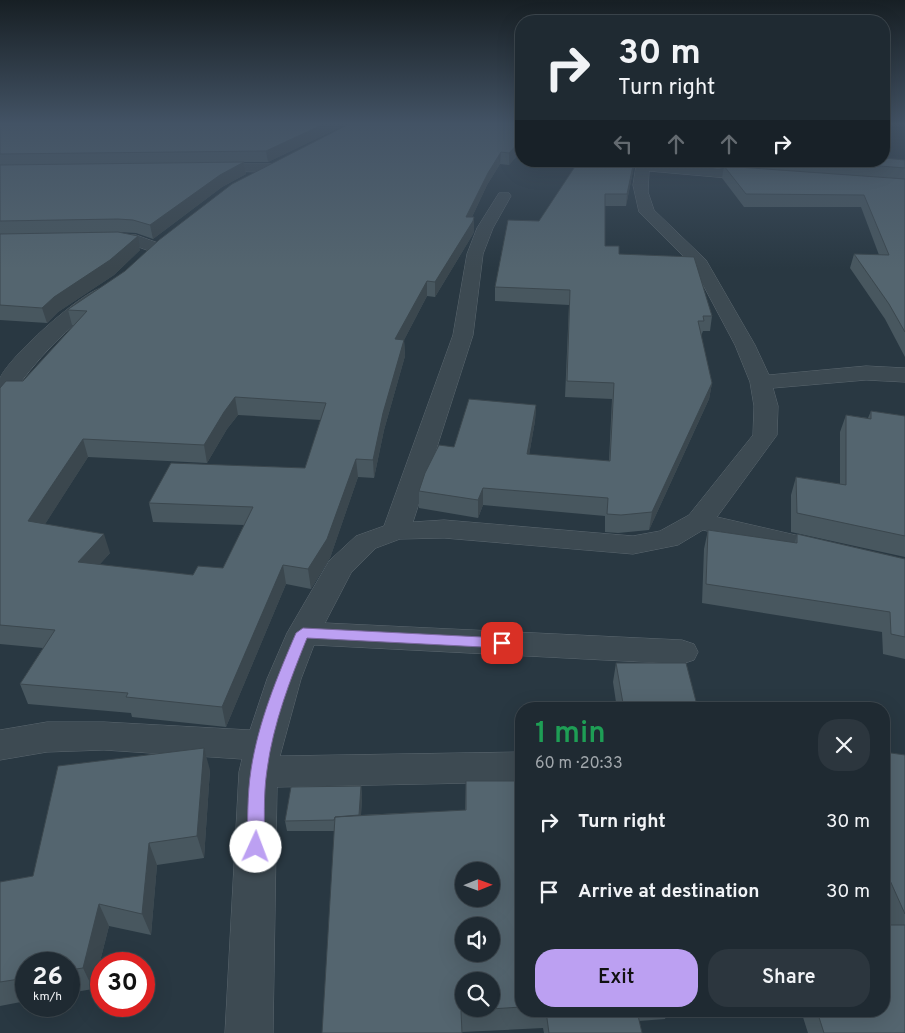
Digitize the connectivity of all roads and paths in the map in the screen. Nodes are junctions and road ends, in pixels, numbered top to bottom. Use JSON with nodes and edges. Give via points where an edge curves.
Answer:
{"nodes":[{"id":1,"x":262,"y":172,"type":"edge"},
{"id":2,"x":640,"y":172,"type":"edge"},
{"id":3,"x":725,"y":172,"type":"edge"},
{"id":4,"x":780,"y":178,"type":"edge"},
{"id":5,"x":245,"y":182,"type":"edge"},
{"id":6,"x":504,"y":196,"type":"dead end"},
{"id":7,"x":170,"y":237,"type":"edge"},
{"id":8,"x":84,"y":240,"type":"edge"},
{"id":9,"x":114,"y":285,"type":"edge"},
{"id":10,"x":0,"y":359,"type":"edge"},
{"id":11,"x":22,"y":362,"type":"junction"},
{"id":12,"x":905,"y":376,"type":"edge"},
{"id":13,"x":760,"y":382,"type":"junction"},
{"id":14,"x":0,"y":395,"type":"edge"},
{"id":15,"x":699,"y":521,"type":"junction"},
{"id":16,"x":396,"y":531,"type":"junction"},
{"id":17,"x":858,"y":558,"type":"edge"},
{"id":18,"x":303,"y":633,"type":"junction"},
{"id":19,"x":682,"y":652,"type":"dead end"},
{"id":20,"x":0,"y":745,"type":"edge"},
{"id":21,"x":261,"y":759,"type":"junction"},
{"id":22,"x":515,"y":767,"type":"edge"},
{"id":23,"x":249,"y":1033,"type":"edge"}],
"edges":[{"from":1,"to":5,"type":"street"},
{"from":2,"to":13,"type":"street","via":[[647,212],[700,264],[745,345]]},
{"from":3,"to":4,"type":"street"},
{"from":6,"to":16,"type":"street","via":[[485,228],[475,254],[463,335]]},
{"from":7,"to":8,"type":"street","via":[[150,254],[136,240]]},
{"from":9,"to":11,"type":"street","via":[[66,318]]},
{"from":10,"to":11,"type":"street"},
{"from":11,"to":14,"type":"street"},
{"from":12,"to":13,"type":"street","via":[[866,374]]},
{"from":13,"to":15,"type":"street","via":[[766,406],[765,435]]},
{"from":15,"to":16,"type":"street","via":[[668,539],[633,545],[444,529]]},
{"from":15,"to":17,"type":"street"},
{"from":16,"to":18,"type":"street","via":[[366,542],[339,568]]},
{"from":18,"to":19,"type":"street"},
{"from":18,"to":21,"type":"street","via":[[284,679]]},
{"from":20,"to":21,"type":"street","via":[[47,737],[104,736]]},
{"from":21,"to":22,"type":"street"},
{"from":21,"to":23,"type":"street"}]}
